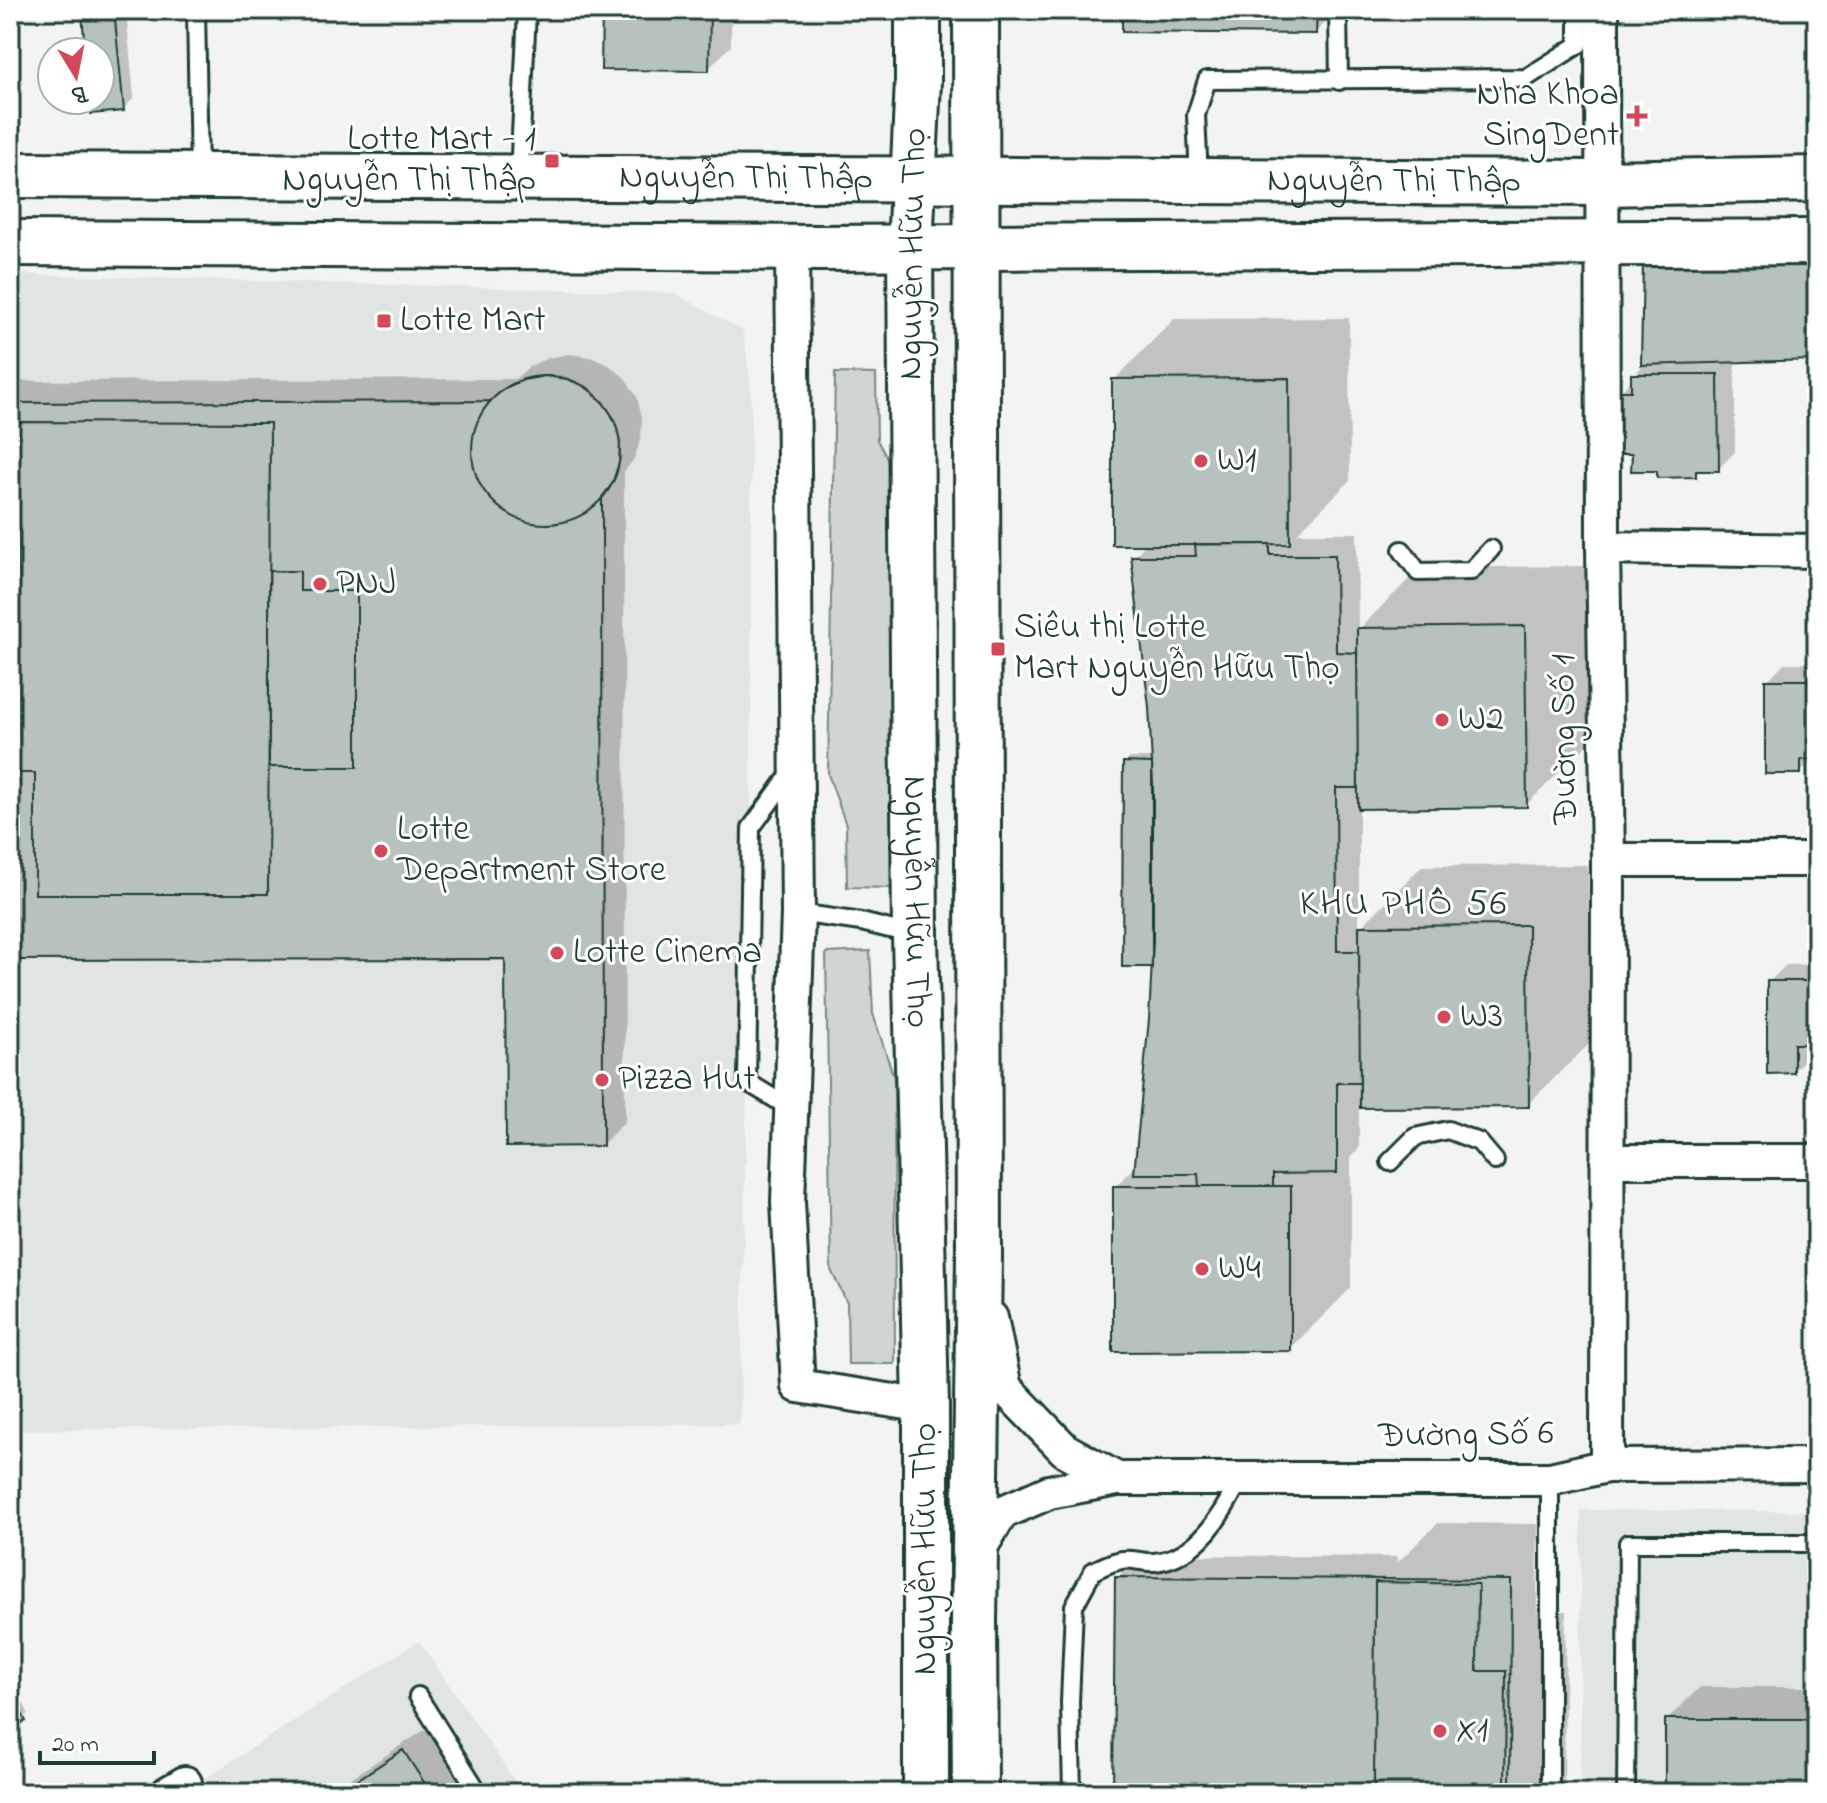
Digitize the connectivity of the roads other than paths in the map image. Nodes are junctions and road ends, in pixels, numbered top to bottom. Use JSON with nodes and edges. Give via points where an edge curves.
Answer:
{"nodes":[{"id":1,"x":196,"y":10,"type":"edge"},
{"id":2,"x":527,"y":10,"type":"edge"},
{"id":3,"x":918,"y":10,"type":"edge"},
{"id":4,"x":976,"y":10,"type":"edge"},
{"id":5,"x":1338,"y":10,"type":"edge"},
{"id":6,"x":1578,"y":10,"type":"edge"},
{"id":7,"x":1602,"y":10,"type":"edge"},
{"id":8,"x":1339,"y":81,"type":"junction"},
{"id":9,"x":10,"y":175,"type":"edge"},
{"id":10,"x":200,"y":176,"type":"junction"},
{"id":11,"x":519,"y":177,"type":"junction"},
{"id":12,"x":819,"y":179,"type":"junction"},
{"id":13,"x":914,"y":179,"type":"junction"},
{"id":14,"x":1817,"y":179,"type":"edge"},
{"id":15,"x":978,"y":180,"type":"junction"},
{"id":16,"x":1048,"y":181,"type":"junction"},
{"id":17,"x":1199,"y":181,"type":"junction"},
{"id":18,"x":1602,"y":183,"type":"junction"},
{"id":19,"x":1817,"y":242,"type":"edge"},
{"id":20,"x":10,"y":243,"type":"edge"},
{"id":21,"x":1601,"y":243,"type":"junction"},
{"id":22,"x":1046,"y":246,"type":"junction"},
{"id":23,"x":910,"y":247,"type":"junction"},
{"id":24,"x":976,"y":247,"type":"junction"},
{"id":25,"x":805,"y":248,"type":"junction"},
{"id":26,"x":1603,"y":548,"type":"junction"},
{"id":27,"x":1491,"y":549,"type":"dead end"},
{"id":28,"x":1402,"y":550,"type":"dead end"},
{"id":29,"x":1817,"y":551,"type":"edge"},
{"id":30,"x":797,"y":765,"type":"junction"},
{"id":31,"x":1608,"y":860,"type":"junction"},
{"id":32,"x":1817,"y":860,"type":"edge"},
{"id":33,"x":798,"y":913,"type":"junction"},
{"id":34,"x":915,"y":935,"type":"junction"},
{"id":35,"x":790,"y":1108,"type":"junction"},
{"id":36,"x":1495,"y":1161,"type":"dead end"},
{"id":37,"x":1607,"y":1161,"type":"junction"},
{"id":38,"x":1817,"y":1161,"type":"edge"},
{"id":39,"x":1390,"y":1162,"type":"dead end"},
{"id":40,"x":979,"y":1256,"type":"junction"},
{"id":41,"x":926,"y":1406,"type":"junction"},
{"id":42,"x":1817,"y":1465,"type":"edge"},
{"id":43,"x":1607,"y":1466,"type":"junction"},
{"id":44,"x":1117,"y":1479,"type":"junction"},
{"id":45,"x":1240,"y":1479,"type":"junction"},
{"id":46,"x":1550,"y":1479,"type":"junction"},
{"id":47,"x":1817,"y":1543,"type":"edge"},
{"id":48,"x":974,"y":1623,"type":"junction"},
{"id":49,"x":418,"y":1696,"type":"dead end"},
{"id":50,"x":479,"y":1793,"type":"edge"},
{"id":51,"x":926,"y":1793,"type":"edge"},
{"id":52,"x":975,"y":1793,"type":"edge"},
{"id":53,"x":1072,"y":1793,"type":"edge"},
{"id":54,"x":1550,"y":1793,"type":"edge"},
{"id":55,"x":1626,"y":1793,"type":"edge"}],
"edges":[{"from":1,"to":10,"type":"lane"},
{"from":2,"to":11,"type":"lane"},
{"from":3,"to":13,"type":"main road","name":"Nguyễn Hữu Thọ"},
{"from":4,"to":15,"type":"main road","name":"Nguyễn Hữu Thọ"},
{"from":5,"to":8,"type":"lane"},
{"from":6,"to":8,"type":"lane","via":[[1578,45],[1526,78]]},
{"from":7,"to":18,"type":"street","name":"Đường Số 1"},
{"from":8,"to":17,"type":"lane","via":[[1207,80],[1196,115]]},
{"from":9,"to":10,"type":"main road","name":"Nguyễn Thị Thập"},
{"from":10,"to":11,"type":"main road","name":"Nguyễn Thị Thập"},
{"from":11,"to":12,"type":"main road","name":"Nguyễn Thị Thập"},
{"from":12,"to":13,"type":"main road","name":"Nguyễn Thị Thập"},
{"from":12,"to":25,"type":"main road"},
{"from":13,"to":15,"type":"main road","name":"Nguyễn Thị Thập"},
{"from":13,"to":23,"type":"main road","name":"Nguyễn Hữu Thọ"},
{"from":14,"to":18,"type":"main road","name":"Nguyễn Thị Thập"},
{"from":15,"to":16,"type":"main road","name":"Nguyễn Thị Thập"},
{"from":15,"to":24,"type":"main road","name":"Nguyễn Hữu Thọ"},
{"from":16,"to":17,"type":"main road","name":"Nguyễn Thị Thập"},
{"from":16,"to":22,"type":"main road"},
{"from":17,"to":18,"type":"main road","name":"Nguyễn Thị Thập"},
{"from":18,"to":21,"type":"street","name":"Đường Số 1"},
{"from":19,"to":21,"type":"main road"},
{"from":20,"to":25,"type":"main road","name":"Nguyễn Thị Thập"},
{"from":21,"to":22,"type":"main road","name":"Nguyễn Thị Thập"},
{"from":21,"to":26,"type":"street","name":"Đường Số 1"},
{"from":22,"to":24,"type":"main road","name":"Nguyễn Thị Thập"},
{"from":23,"to":24,"type":"main road","name":"Nguyễn Thị Thập"},
{"from":23,"to":25,"type":"main road","name":"Nguyễn Thị Thập"},
{"from":23,"to":34,"type":"main road","name":"Nguyễn Hữu Thọ"},
{"from":24,"to":40,"type":"main road","name":"Nguyễn Hữu Thọ"},
{"from":25,"to":30,"type":"street"},
{"from":26,"to":29,"type":"street"},
{"from":26,"to":31,"type":"street","name":"Đường Số 1"},
{"from":27,"to":28,"type":"lane","via":[[1471,571],[1418,572]]},
{"from":30,"to":33,"type":"street"},
{"from":30,"to":35,"type":"lane","via":[[751,828],[747,1082]]},
{"from":31,"to":32,"type":"street"},
{"from":31,"to":37,"type":"street","name":"Đường Số 1"},
{"from":33,"to":34,"type":"lane"},
{"from":33,"to":35,"type":"street"},
{"from":34,"to":41,"type":"main road","name":"Nguyễn Hữu Thọ"},
{"from":35,"to":41,"type":"street","via":[[788,1202],[798,1386]]},
{"from":36,"to":39,"type":"lane","via":[[1479,1142],[1448,1130],[1415,1137]]},
{"from":37,"to":38,"type":"street"},
{"from":37,"to":43,"type":"street","name":"Đường Số 1"},
{"from":40,"to":44,"type":"street","name":"Đường Số 6","via":[[1005,1388],[1065,1450]]},
{"from":40,"to":48,"type":"main road","name":"Nguyễn Hữu Thọ"},
{"from":41,"to":51,"type":"main road","name":"Nguyễn Hữu Thọ"},
{"from":42,"to":43,"type":"street","name":"Đường Số 6"},
{"from":43,"to":46,"type":"street","name":"Đường Số 6"},
{"from":44,"to":45,"type":"street","name":"Đường Số 6"},
{"from":44,"to":48,"type":"street","name":"Đường Số 6","via":[[1049,1492],[1001,1513],[981,1547]]},
{"from":45,"to":46,"type":"street","name":"Đường Số 6"},
{"from":45,"to":53,"type":"lane","via":[[1226,1509],[1182,1556],[1153,1562],[1123,1559],[1093,1571],[1074,1606]]},
{"from":46,"to":54,"type":"lane"},
{"from":47,"to":55,"type":"lane","via":[[1628,1543]]},
{"from":48,"to":52,"type":"main road","name":"Nguyễn Hữu Thọ"},
{"from":49,"to":50,"type":"lane"}]}
